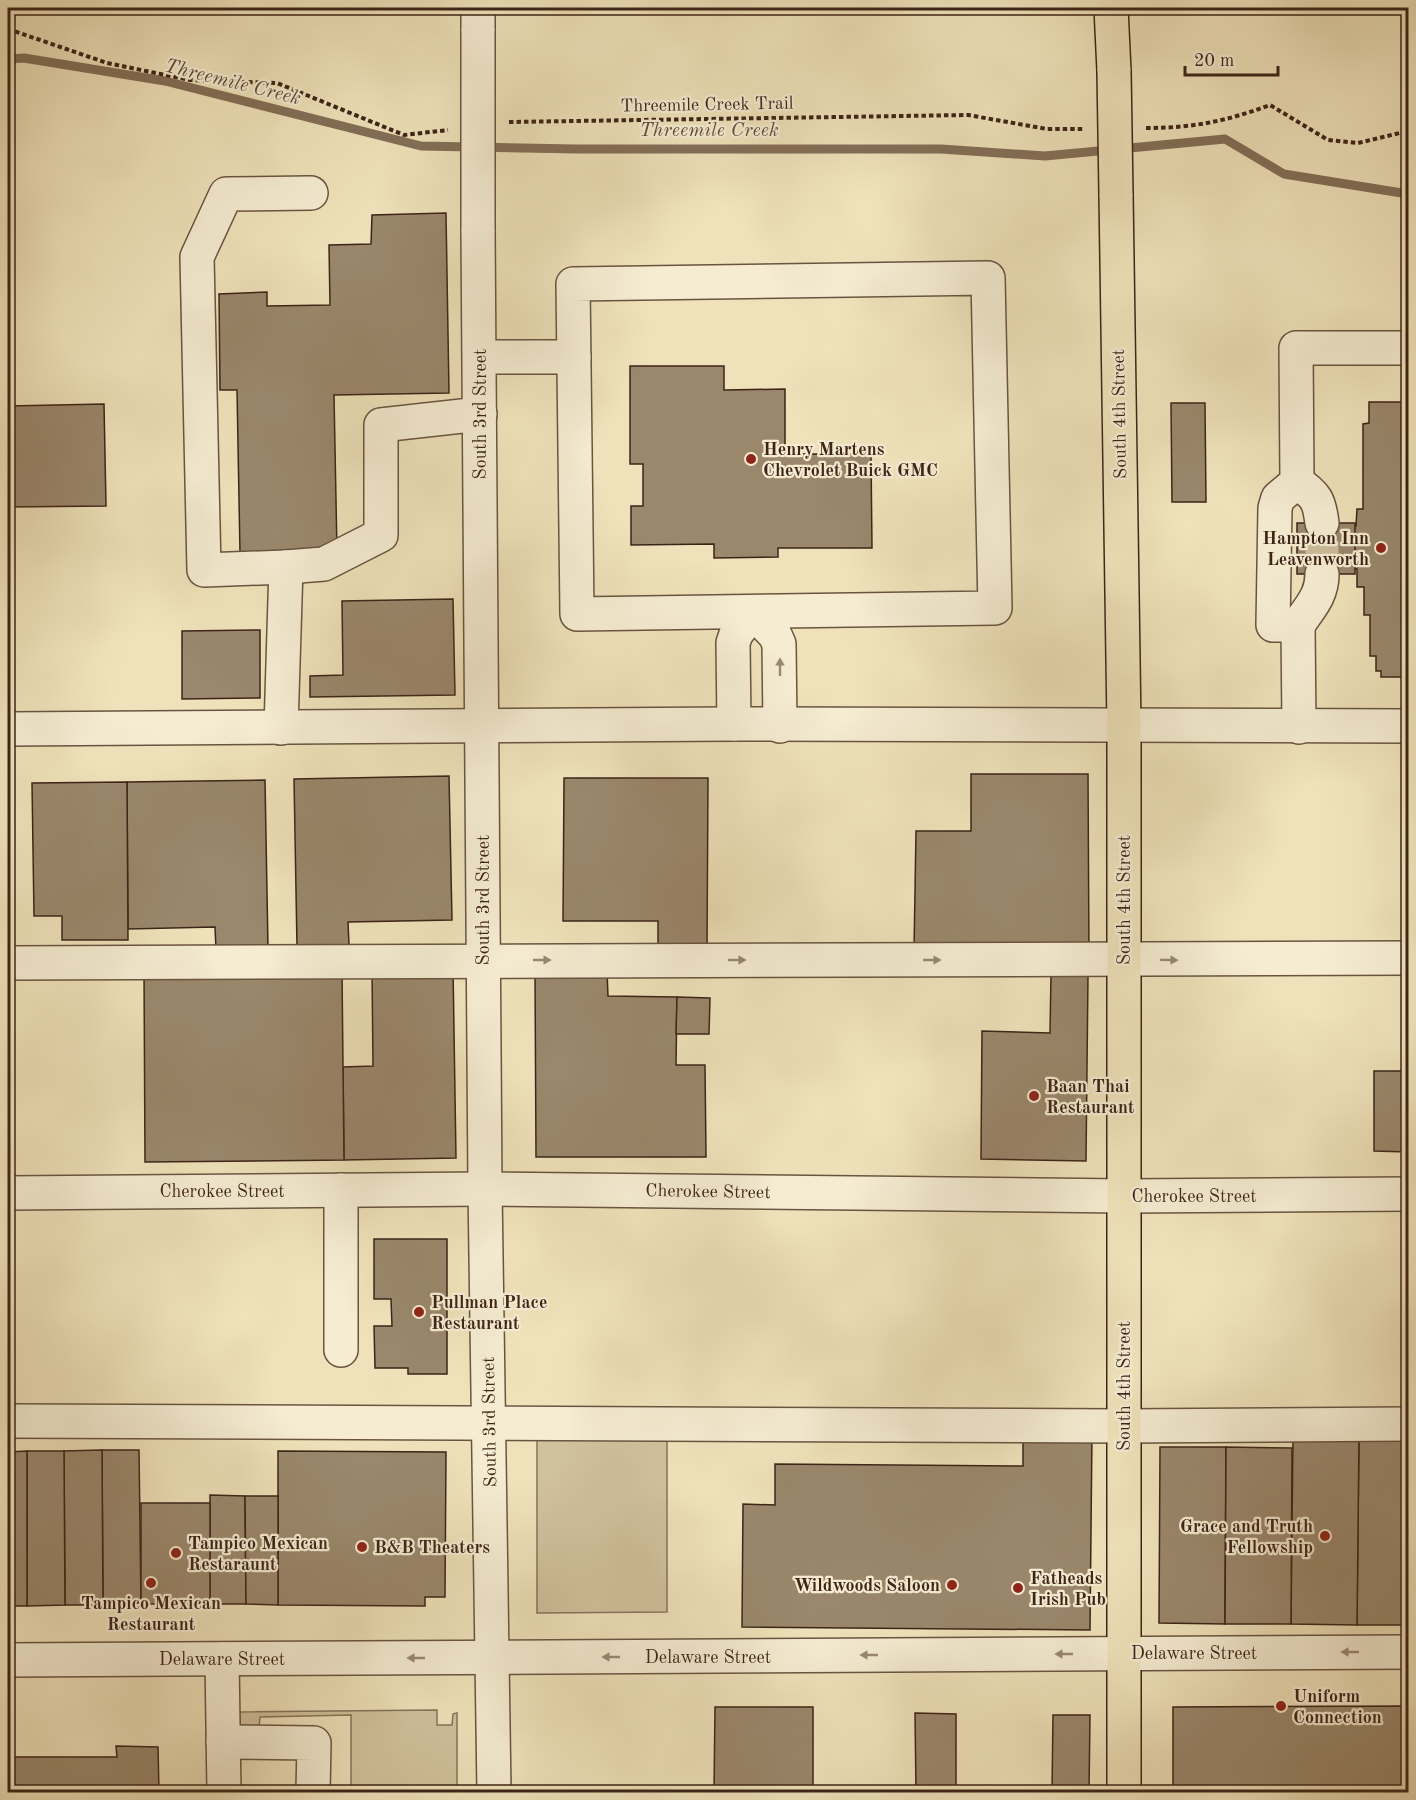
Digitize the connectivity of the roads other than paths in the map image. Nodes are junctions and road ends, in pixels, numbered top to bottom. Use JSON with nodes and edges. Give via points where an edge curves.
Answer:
{"nodes":[{"id":1,"x":1111,"y":8,"type":"edge"},
{"id":2,"x":478,"y":19,"type":"edge"},
{"id":3,"x":310,"y":193,"type":"dead end"},
{"id":4,"x":1408,"y":348,"type":"edge"},
{"id":5,"x":480,"y":357,"type":"junction"},
{"id":6,"x":574,"y":357,"type":"junction"},
{"id":7,"x":480,"y":414,"type":"junction"},
{"id":8,"x":1297,"y":482,"type":"junction"},
{"id":9,"x":1322,"y":523,"type":"tunnel mouth"},
{"id":10,"x":286,"y":567,"type":"junction"},
{"id":11,"x":1322,"y":574,"type":"tunnel mouth"},
{"id":12,"x":753,"y":612,"type":"junction"},
{"id":13,"x":1298,"y":625,"type":"junction"},
{"id":14,"x":735,"y":724,"type":"junction"},
{"id":15,"x":780,"y":726,"type":"junction"},
{"id":16,"x":1124,"y":726,"type":"junction"},
{"id":17,"x":1299,"y":726,"type":"junction"},
{"id":18,"x":1408,"y":726,"type":"edge"},
{"id":19,"x":482,"y":727,"type":"junction"},
{"id":20,"x":281,"y":728,"type":"junction"},
{"id":21,"x":8,"y":729,"type":"edge"},
{"id":22,"x":1408,"y":958,"type":"edge"},
{"id":23,"x":1124,"y":959,"type":"junction"},
{"id":24,"x":483,"y":960,"type":"junction"},
{"id":25,"x":8,"y":963,"type":"edge"},
{"id":26,"x":484,"y":1189,"type":"junction"},
{"id":27,"x":341,"y":1190,"type":"junction"},
{"id":28,"x":8,"y":1193,"type":"edge"},
{"id":29,"x":1408,"y":1194,"type":"edge"},
{"id":30,"x":1125,"y":1196,"type":"junction"},
{"id":31,"x":341,"y":1350,"type":"dead end"},
{"id":32,"x":8,"y":1421,"type":"edge"},
{"id":33,"x":489,"y":1424,"type":"junction"},
{"id":34,"x":1408,"y":1425,"type":"edge"},
{"id":35,"x":1124,"y":1426,"type":"junction"},
{"id":36,"x":1408,"y":1652,"type":"edge"},
{"id":37,"x":1122,"y":1654,"type":"junction"},
{"id":38,"x":493,"y":1658,"type":"junction"},
{"id":39,"x":222,"y":1659,"type":"junction"},
{"id":40,"x":8,"y":1660,"type":"edge"},
{"id":41,"x":224,"y":1743,"type":"junction"},
{"id":42,"x":224,"y":1792,"type":"edge"},
{"id":43,"x":313,"y":1792,"type":"edge"},
{"id":44,"x":494,"y":1792,"type":"edge"},
{"id":45,"x":1124,"y":1792,"type":"edge"}],
"edges":[{"from":1,"to":16,"type":"highway","name":"South 4th Street","bridge":true},
{"from":2,"to":5,"type":"street","name":"South 3rd Street","bridge":true},
{"from":3,"to":10,"type":"street","via":[[226,194],[197,257],[204,570]]},
{"from":4,"to":8,"type":"street","via":[[1296,348]]},
{"from":5,"to":6,"type":"street"},
{"from":5,"to":7,"type":"street","name":"South 3rd Street"},
{"from":6,"to":12,"type":"street","via":[[577,614]]},
{"from":6,"to":12,"type":"street","via":[[573,284],[988,278],[994,608]]},
{"from":7,"to":10,"type":"street","via":[[381,424],[381,535],[324,564]]},
{"from":7,"to":19,"type":"street","name":"South 3rd Street"},
{"from":8,"to":9,"type":"street","via":[[1319,502]]},
{"from":8,"to":13,"type":"street","via":[[1278,498],[1275,508],[1273,625]]},
{"from":10,"to":20,"type":"street"},
{"from":11,"to":13,"type":"street","via":[[1322,589]]},
{"from":12,"to":14,"type":"street","via":[[734,643]]},
{"from":15,"to":12,"type":"street","one_way":true,"via":[[780,644]]},
{"from":13,"to":17,"type":"street"},
{"from":14,"to":15,"type":"street"},
{"from":14,"to":19,"type":"street"},
{"from":15,"to":16,"type":"street"},
{"from":16,"to":17,"type":"street"},
{"from":16,"to":23,"type":"highway","name":"South 4th Street"},
{"from":17,"to":18,"type":"street"},
{"from":19,"to":20,"type":"street"},
{"from":19,"to":24,"type":"street","name":"South 3rd Street"},
{"from":20,"to":21,"type":"street"},
{"from":23,"to":22,"type":"street","one_way":true},
{"from":24,"to":23,"type":"street","one_way":true},
{"from":23,"to":30,"type":"highway","name":"South 4th Street"},
{"from":24,"to":25,"type":"street"},
{"from":24,"to":26,"type":"street","name":"South 3rd Street"},
{"from":26,"to":27,"type":"street","name":"Cherokee Street"},
{"from":26,"to":30,"type":"street","name":"Cherokee Street"},
{"from":26,"to":33,"type":"street","name":"South 3rd Street"},
{"from":27,"to":28,"type":"street","name":"Cherokee Street"},
{"from":27,"to":31,"type":"street"},
{"from":29,"to":30,"type":"street","name":"Cherokee Street"},
{"from":30,"to":35,"type":"highway","name":"South 4th Street"},
{"from":32,"to":33,"type":"street"},
{"from":33,"to":35,"type":"street"},
{"from":33,"to":38,"type":"street","name":"South 3rd Street"},
{"from":34,"to":35,"type":"street"},
{"from":35,"to":37,"type":"highway","name":"South 4th Street"},
{"from":36,"to":37,"type":"street","name":"Delaware Street","one_way":true},
{"from":37,"to":38,"type":"street","name":"Delaware Street","one_way":true},
{"from":37,"to":45,"type":"highway","name":"South 4th Street"},
{"from":38,"to":39,"type":"street","name":"Delaware Street","one_way":true},
{"from":38,"to":44,"type":"street","name":"South 3rd Street"},
{"from":39,"to":40,"type":"street","name":"Delaware Street"},
{"from":39,"to":41,"type":"street"},
{"from":41,"to":42,"type":"street"},
{"from":41,"to":43,"type":"street","via":[[314,1743]]}]}
